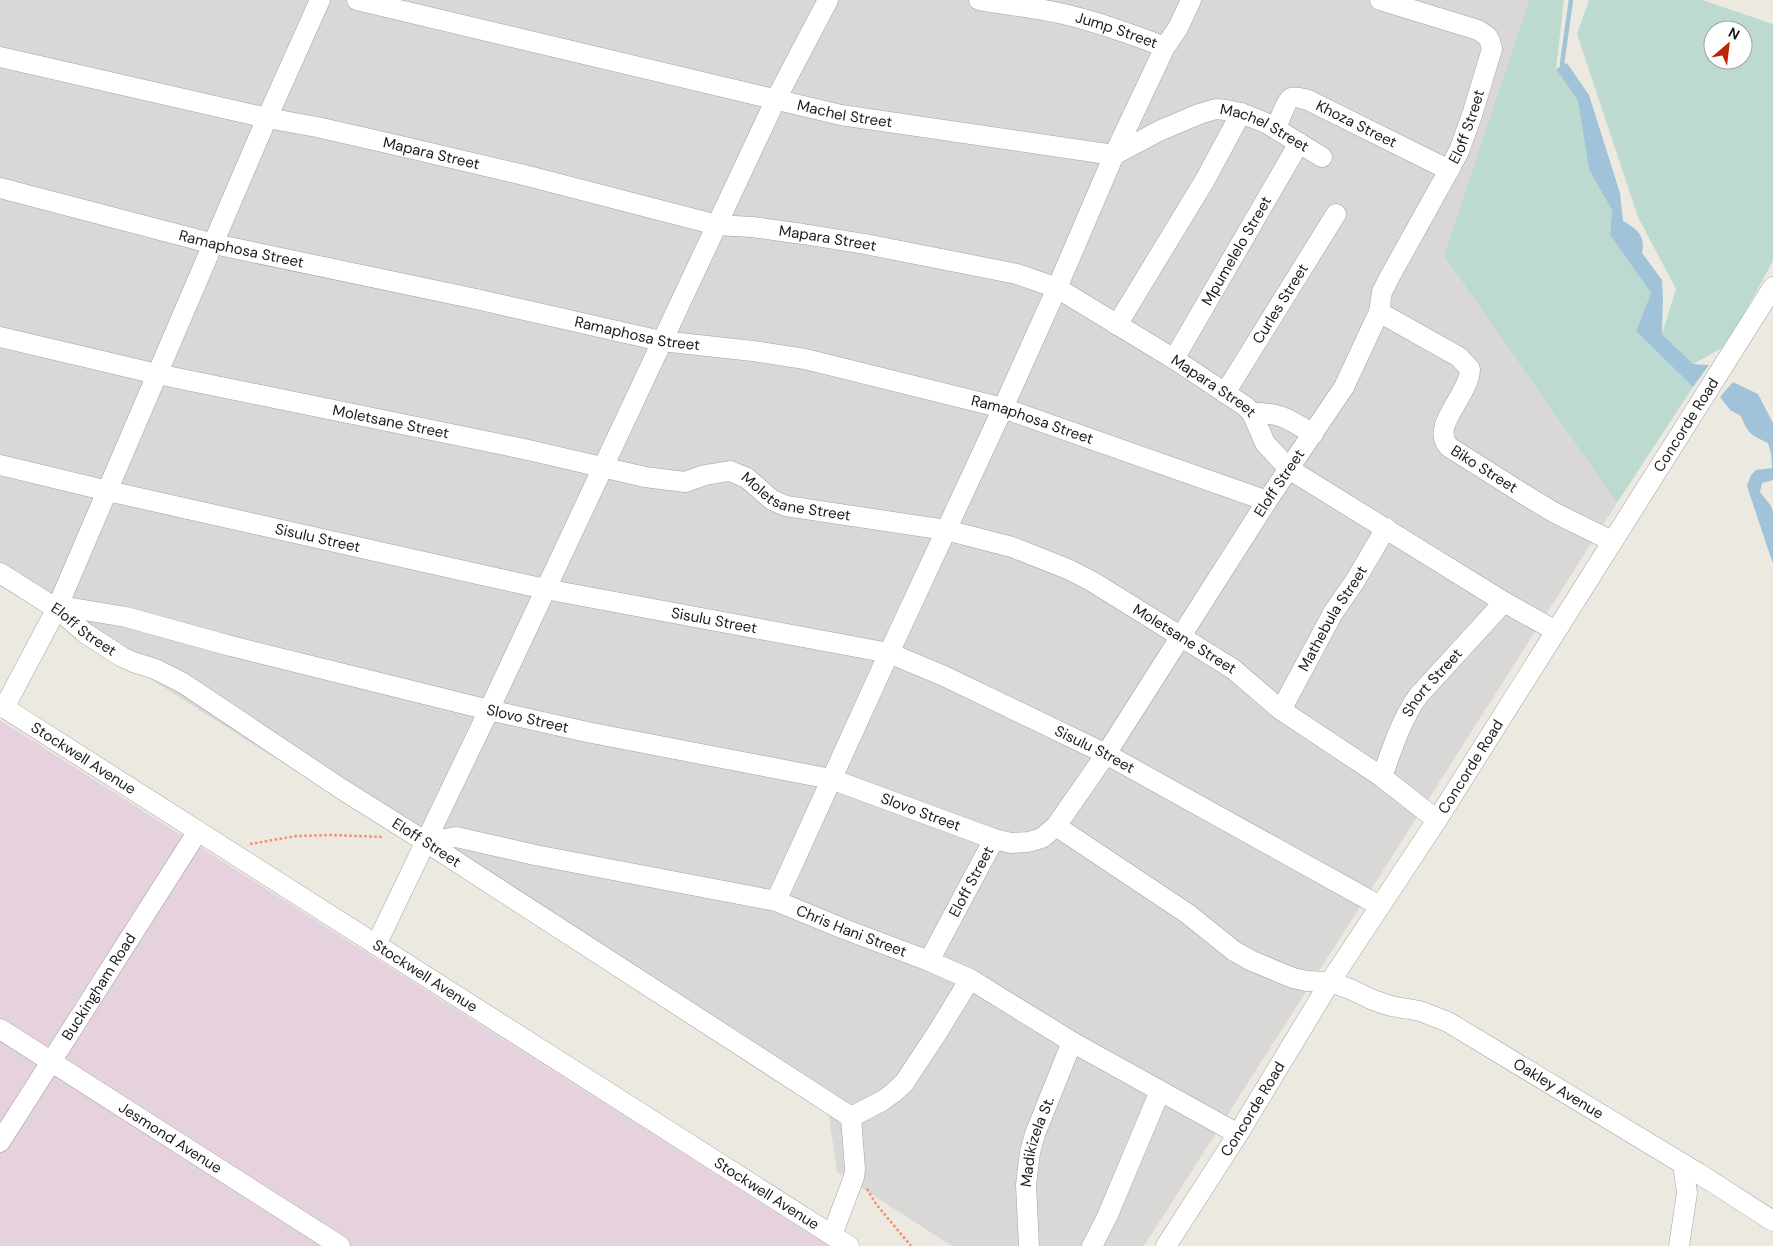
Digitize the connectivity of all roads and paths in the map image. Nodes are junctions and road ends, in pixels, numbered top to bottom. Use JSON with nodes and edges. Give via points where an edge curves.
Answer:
{"nodes":[{"id":1,"x":320,"y":0,"type":"edge"},
{"id":2,"x":357,"y":0,"type":"edge"},
{"id":3,"x":828,"y":0,"type":"edge"},
{"id":4,"x":980,"y":0,"type":"edge"},
{"id":5,"x":1191,"y":0,"type":"edge"},
{"id":6,"x":1380,"y":0,"type":"edge"},
{"id":7,"x":1165,"y":47,"type":"junction"},
{"id":8,"x":0,"y":57,"type":"edge"},
{"id":9,"x":776,"y":99,"type":"junction"},
{"id":10,"x":1240,"y":113,"type":"junction"},
{"id":11,"x":267,"y":118,"type":"junction"},
{"id":12,"x":1276,"y":128,"type":"junction"},
{"id":13,"x":1299,"y":143,"type":"junction"},
{"id":14,"x":1114,"y":154,"type":"junction"},
{"id":15,"x":1322,"y":157,"type":"dead end"},
{"id":16,"x":1449,"y":170,"type":"junction"},
{"id":17,"x":0,"y":188,"type":"edge"},
{"id":18,"x":1336,"y":214,"type":"dead end"},
{"id":19,"x":716,"y":225,"type":"junction"},
{"id":20,"x":214,"y":244,"type":"junction"},
{"id":21,"x":1773,"y":287,"type":"edge"},
{"id":22,"x":1057,"y":288,"type":"junction"},
{"id":23,"x":1379,"y":312,"type":"junction"},
{"id":24,"x":1117,"y":325,"type":"junction"},
{"id":25,"x":0,"y":338,"type":"edge"},
{"id":26,"x":662,"y":341,"type":"junction"},
{"id":27,"x":1174,"y":360,"type":"junction"},
{"id":28,"x":157,"y":374,"type":"junction"},
{"id":29,"x":1226,"y":393,"type":"junction"},
{"id":30,"x":1003,"y":408,"type":"junction"},
{"id":31,"x":1252,"y":413,"type":"junction"},
{"id":32,"x":1313,"y":434,"type":"junction"},
{"id":33,"x":0,"y":465,"type":"edge"},
{"id":34,"x":602,"y":466,"type":"junction"},
{"id":35,"x":1289,"y":469,"type":"junction"},
{"id":36,"x":108,"y":491,"type":"junction"},
{"id":37,"x":1267,"y":501,"type":"junction"},
{"id":38,"x":1386,"y":528,"type":"junction"},
{"id":39,"x":946,"y":530,"type":"junction"},
{"id":40,"x":1612,"y":541,"type":"junction"},
{"id":41,"x":0,"y":573,"type":"edge"},
{"id":42,"x":545,"y":589,"type":"junction"},
{"id":43,"x":1504,"y":602,"type":"junction"},
{"id":44,"x":57,"y":608,"type":"junction"},
{"id":45,"x":1556,"y":631,"type":"junction"},
{"id":46,"x":1181,"y":636,"type":"junction"},
{"id":47,"x":889,"y":653,"type":"junction"},
{"id":48,"x":2,"y":706,"type":"edge"},
{"id":49,"x":489,"y":710,"type":"junction"},
{"id":50,"x":1281,"y":710,"type":"junction"},
{"id":51,"x":1106,"y":754,"type":"junction"},
{"id":52,"x":1382,"y":777,"type":"junction"},
{"id":53,"x":831,"y":779,"type":"junction"},
{"id":54,"x":1437,"y":820,"type":"junction"},
{"id":55,"x":1056,"y":826,"type":"junction"},
{"id":56,"x":198,"y":831,"type":"junction"},
{"id":57,"x":389,"y":838,"type":"dead end"},
{"id":58,"x":994,"y":839,"type":"junction"},
{"id":59,"x":426,"y":842,"type":"junction"},
{"id":60,"x":249,"y":844,"type":"dead end"},
{"id":61,"x":776,"y":901,"type":"junction"},
{"id":62,"x":1380,"y":906,"type":"junction"},
{"id":63,"x":376,"y":944,"type":"junction"},
{"id":64,"x":929,"y":961,"type":"junction"},
{"id":65,"x":970,"y":979,"type":"junction"},
{"id":66,"x":1330,"y":982,"type":"junction"},
{"id":67,"x":0,"y":1029,"type":"edge"},
{"id":68,"x":1072,"y":1042,"type":"junction"},
{"id":69,"x":51,"y":1062,"type":"junction"},
{"id":70,"x":1160,"y":1091,"type":"junction"},
{"id":71,"x":851,"y":1116,"type":"junction"},
{"id":72,"x":1238,"y":1134,"type":"junction"},
{"id":73,"x":0,"y":1142,"type":"edge"},
{"id":74,"x":1683,"y":1164,"type":"junction"},
{"id":75,"x":855,"y":1169,"type":"junction"},
{"id":76,"x":1773,"y":1221,"type":"edge"},
{"id":77,"x":832,"y":1235,"type":"junction"},
{"id":78,"x":340,"y":1246,"type":"edge"},
{"id":79,"x":849,"y":1246,"type":"edge"},
{"id":80,"x":911,"y":1246,"type":"edge"},
{"id":81,"x":1029,"y":1246,"type":"edge"},
{"id":82,"x":1092,"y":1246,"type":"edge"},
{"id":83,"x":1166,"y":1246,"type":"edge"},
{"id":84,"x":1679,"y":1246,"type":"edge"}],
"edges":[{"from":1,"to":11,"type":"street"},
{"from":2,"to":9,"type":"street","name":"Machel Street"},
{"from":3,"to":9,"type":"street"},
{"from":4,"to":7,"type":"street","name":"Jump Street","via":[[1083,19]]},
{"from":5,"to":7,"type":"street"},
{"from":6,"to":16,"type":"street","name":"Eloff Street","via":[[1478,30],[1490,40],[1492,49],[1478,98]]},
{"from":7,"to":14,"type":"street"},
{"from":8,"to":11,"type":"street","name":"Mapara Street"},
{"from":9,"to":14,"type":"street","name":"Machel Street","via":[[841,115]]},
{"from":9,"to":19,"type":"street"},
{"from":10,"to":12,"type":"street","name":"Machel Street"},
{"from":10,"to":14,"type":"street","name":"Machel Street","via":[[1208,111]]},
{"from":10,"to":24,"type":"street","via":[[1205,180]]},
{"from":11,"to":19,"type":"street","name":"Mapara Street","via":[[515,173]]},
{"from":11,"to":20,"type":"street"},
{"from":12,"to":13,"type":"street","name":"Machel Street"},
{"from":12,"to":16,"type":"street","name":"Khoza Street","via":[[1288,100],[1301,98]]},
{"from":13,"to":15,"type":"street","name":"Machel Street"},
{"from":13,"to":27,"type":"street","name":"Mpumelelo Street"},
{"from":14,"to":22,"type":"street"},
{"from":16,"to":23,"type":"street","name":"Eloff Street","via":[[1382,292]]},
{"from":17,"to":20,"type":"street","name":"Ramaphosa Street"},
{"from":18,"to":29,"type":"street","name":"Curles Street"},
{"from":19,"to":22,"type":"street","name":"Mapara Street","via":[[752,227],[865,244],[1017,274]]},
{"from":19,"to":26,"type":"street"},
{"from":20,"to":26,"type":"street","name":"Ramaphosa Street"},
{"from":20,"to":28,"type":"street"},
{"from":21,"to":40,"type":"street","name":"Concorde Road"},
{"from":22,"to":24,"type":"street","name":"Mapara Street"},
{"from":22,"to":30,"type":"street"},
{"from":23,"to":32,"type":"street","name":"Eloff Street","via":[[1350,377]]},
{"from":23,"to":40,"type":"street","name":"Biko Street","via":[[1459,357],[1470,369],[1468,382],[1443,430],[1449,447],[1538,503]]},
{"from":24,"to":27,"type":"street","name":"Mapara Street"},
{"from":25,"to":28,"type":"street","name":"Moletsane Street"},
{"from":26,"to":30,"type":"street","name":"Ramaphosa Street","via":[[805,359]]},
{"from":26,"to":34,"type":"street"},
{"from":27,"to":29,"type":"street","name":"Mapara Street"},
{"from":28,"to":34,"type":"street","name":"Moletsane Street"},
{"from":28,"to":36,"type":"street"},
{"from":29,"to":31,"type":"street","name":"Mapara Street"},
{"from":30,"to":37,"type":"street","name":"Ramaphosa Street"},
{"from":30,"to":39,"type":"street"},
{"from":31,"to":32,"type":"street","via":[[1279,415]]},
{"from":31,"to":35,"type":"street","name":"Mapara Street","via":[[1265,443]]},
{"from":32,"to":35,"type":"street","name":"Eloff Street"},
{"from":33,"to":36,"type":"street","name":"Sisulu Street"},
{"from":34,"to":39,"type":"street","name":"Moletsane Street","via":[[645,477],[685,482],[730,471],[747,478],[772,500],[786,506]]},
{"from":34,"to":42,"type":"street"},
{"from":35,"to":37,"type":"street","name":"Eloff Street"},
{"from":35,"to":38,"type":"street","name":"Mapara Street"},
{"from":36,"to":42,"type":"street","name":"Sisulu Street"},
{"from":36,"to":44,"type":"street"},
{"from":37,"to":46,"type":"street","name":"Eloff Street"},
{"from":38,"to":43,"type":"street","name":"Mapara Street"},
{"from":38,"to":50,"type":"street","name":"Mathebula Street","via":[[1333,613]]},
{"from":39,"to":46,"type":"street","name":"Moletsane Street","via":[[1012,547],[1070,570]]},
{"from":39,"to":47,"type":"street"},
{"from":40,"to":45,"type":"street","name":"Concorde Road"},
{"from":41,"to":44,"type":"street","name":"Eloff Street"},
{"from":42,"to":47,"type":"street","name":"Sisulu Street"},
{"from":42,"to":49,"type":"street"},
{"from":43,"to":45,"type":"street","name":"Mapara Street"},
{"from":43,"to":52,"type":"street","name":"Short Street","via":[[1418,696],[1402,724]]},
{"from":44,"to":48,"type":"street"},
{"from":44,"to":49,"type":"street","name":"Slovo Street","via":[[131,618]]},
{"from":44,"to":59,"type":"street","name":"Eloff Street","via":[[95,640],[128,660],[183,683]]},
{"from":45,"to":54,"type":"street","name":"Concorde Road"},
{"from":46,"to":50,"type":"street","name":"Moletsane Street","via":[[1233,669]]},
{"from":46,"to":51,"type":"street","name":"Eloff Street"},
{"from":47,"to":51,"type":"street","name":"Sisulu Street"},
{"from":47,"to":53,"type":"street"},
{"from":48,"to":56,"type":"street","name":"Stockwell Avenue"},
{"from":49,"to":53,"type":"street","name":"Slovo Street"},
{"from":49,"to":59,"type":"street"},
{"from":50,"to":52,"type":"street","name":"Moletsane Street"},
{"from":51,"to":55,"type":"street","name":"Eloff Street"},
{"from":51,"to":62,"type":"street","name":"Sisulu Street"},
{"from":52,"to":54,"type":"street","name":"Moletsane Street"},
{"from":53,"to":58,"type":"street","name":"Slovo Street"},
{"from":53,"to":61,"type":"street"},
{"from":54,"to":62,"type":"street","name":"Concorde Road"},
{"from":55,"to":58,"type":"street","name":"Eloff Street","via":[[1042,838],[1028,842]]},
{"from":55,"to":66,"type":"street","via":[[1188,914],[1234,951],[1293,978]]},
{"from":56,"to":63,"type":"street","name":"Stockwell Avenue"},
{"from":56,"to":69,"type":"street","name":"Buckingham Road"},
{"from":57,"to":60,"type":"path","via":[[296,836]]},
{"from":58,"to":64,"type":"street","name":"Eloff Street"},
{"from":59,"to":61,"type":"street","name":"Chris Hani Street","via":[[456,837]]},
{"from":59,"to":63,"type":"street"},
{"from":59,"to":71,"type":"street","name":"Eloff Street"},
{"from":61,"to":64,"type":"street","name":"Chris Hani Street"},
{"from":62,"to":66,"type":"street","name":"Concorde Road"},
{"from":63,"to":77,"type":"street","name":"Stockwell Avenue"},
{"from":64,"to":65,"type":"street","name":"Chris Hani Street"},
{"from":65,"to":68,"type":"street","name":"Chris Hani Street"},
{"from":65,"to":71,"type":"street","via":[[904,1083],[882,1101]]},
{"from":66,"to":72,"type":"street","name":"Concorde Road"},
{"from":66,"to":74,"type":"street","name":"Oakley Avenue","via":[[1373,1000],[1420,1011],[1448,1022]]},
{"from":67,"to":69,"type":"street","name":"Jesmond Avenue"},
{"from":68,"to":70,"type":"street","name":"Chris Hani Street"},
{"from":68,"to":81,"type":"street","name":"Madikizela St.","via":[[1030,1152],[1026,1185]]},
{"from":69,"to":73,"type":"street","name":"Buckingham Road"},
{"from":69,"to":78,"type":"street","name":"Jesmond Avenue"},
{"from":70,"to":72,"type":"street","name":"Chris Hani Street"},
{"from":70,"to":82,"type":"street"},
{"from":71,"to":75,"type":"street"},
{"from":72,"to":83,"type":"street","name":"Concorde Road"},
{"from":74,"to":76,"type":"street","name":"Oakley Avenue"},
{"from":74,"to":84,"type":"street","via":[[1687,1193]]},
{"from":75,"to":77,"type":"street"},
{"from":75,"to":80,"type":"path","via":[[876,1204]]},
{"from":77,"to":79,"type":"street","name":"Stockwell Avenue"}]}
